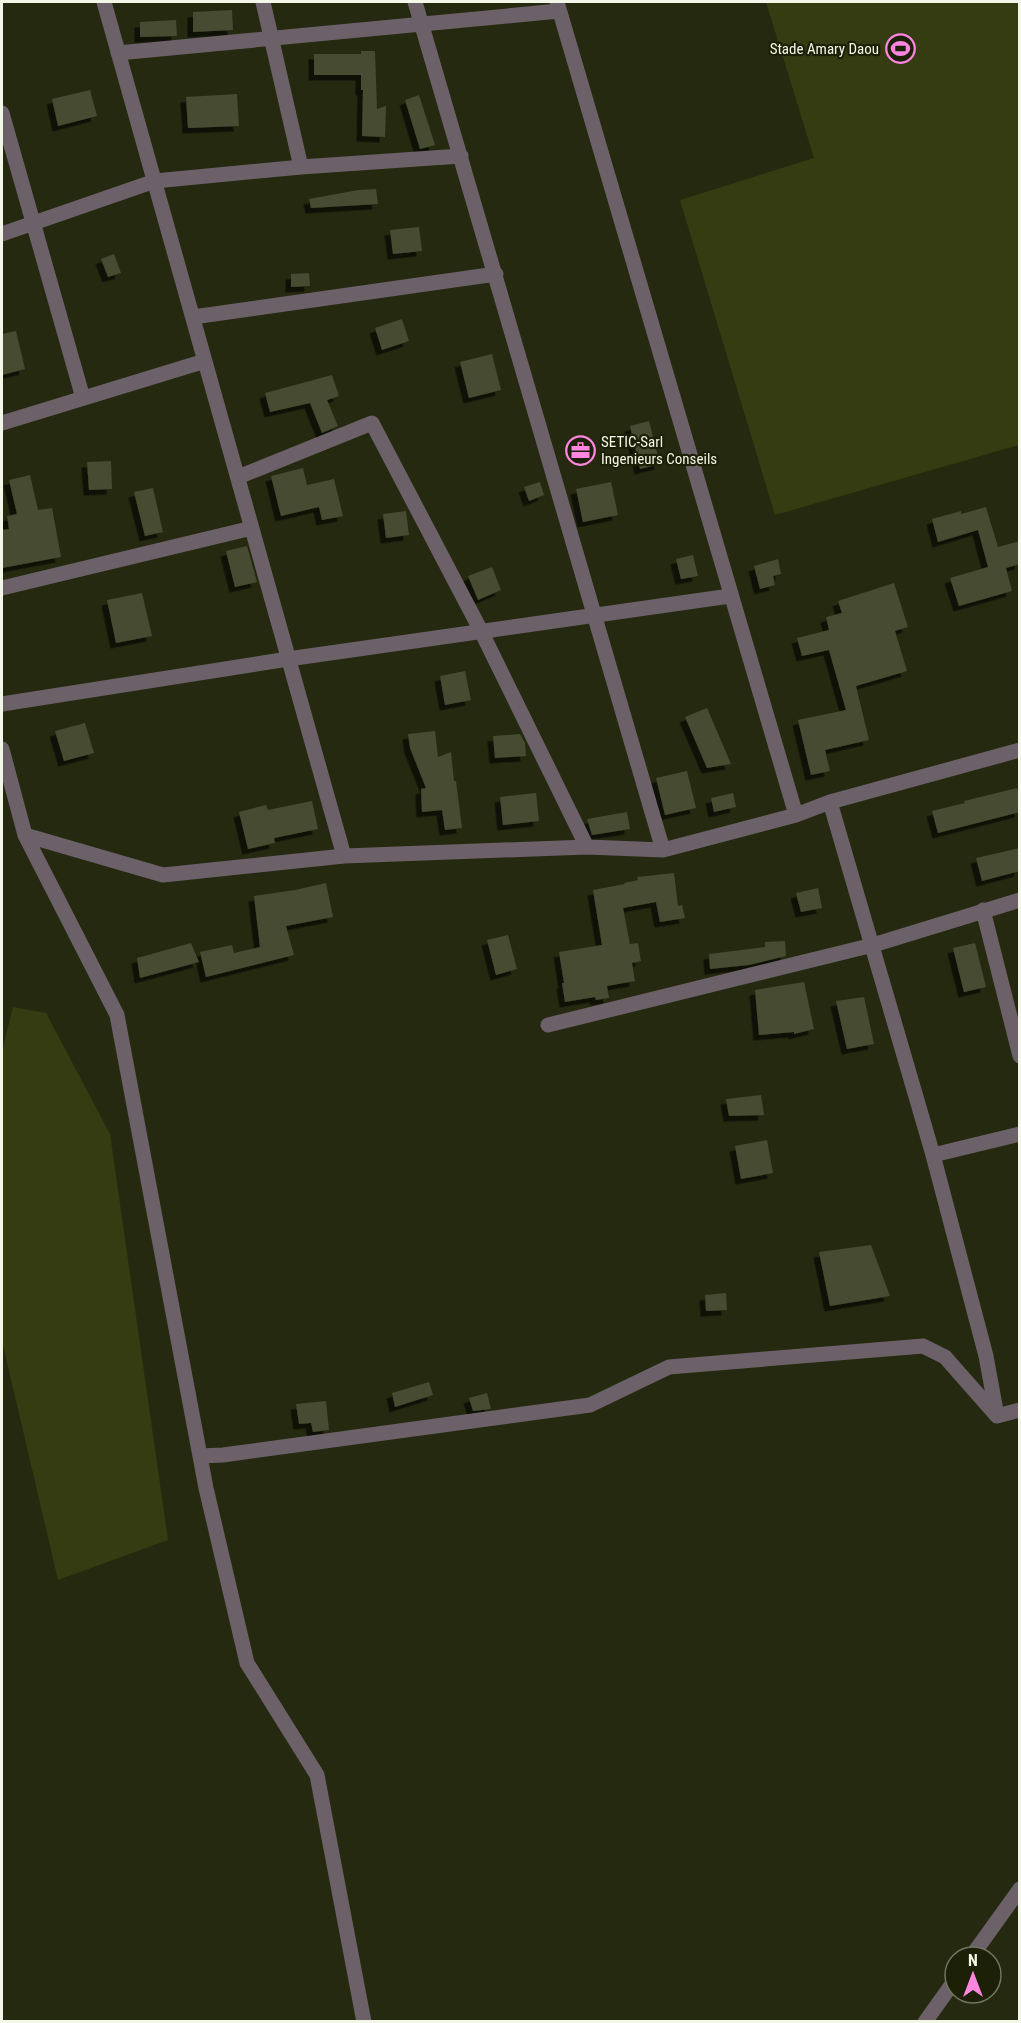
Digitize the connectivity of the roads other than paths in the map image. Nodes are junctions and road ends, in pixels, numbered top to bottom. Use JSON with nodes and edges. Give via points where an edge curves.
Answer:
{"nodes":[{"id":1,"x":104,"y":2,"type":"edge"},
{"id":2,"x":263,"y":2,"type":"edge"},
{"id":3,"x":415,"y":2,"type":"edge"},
{"id":4,"x":558,"y":6,"type":"edge"},
{"id":5,"x":422,"y":24,"type":"junction"},
{"id":6,"x":272,"y":39,"type":"junction"},
{"id":7,"x":118,"y":52,"type":"junction"},
{"id":8,"x":2,"y":113,"type":"edge"},
{"id":9,"x":461,"y":156,"type":"junction"},
{"id":10,"x":301,"y":167,"type":"junction"},
{"id":11,"x":155,"y":181,"type":"junction"},
{"id":12,"x":33,"y":223,"type":"junction"},
{"id":13,"x":2,"y":234,"type":"edge"},
{"id":14,"x":495,"y":274,"type":"junction"},
{"id":15,"x":193,"y":317,"type":"junction"},
{"id":16,"x":205,"y":361,"type":"junction"},
{"id":17,"x":83,"y":398,"type":"junction"},
{"id":18,"x":2,"y":423,"type":"edge"},
{"id":19,"x":238,"y":477,"type":"junction"},
{"id":20,"x":252,"y":528,"type":"junction"},
{"id":21,"x":2,"y":588,"type":"edge"},
{"id":22,"x":730,"y":596,"type":"junction"},
{"id":23,"x":595,"y":615,"type":"junction"},
{"id":24,"x":481,"y":631,"type":"junction"},
{"id":25,"x":288,"y":658,"type":"junction"},
{"id":26,"x":2,"y":704,"type":"edge"},
{"id":27,"x":2,"y":749,"type":"edge"},
{"id":28,"x":1020,"y":750,"type":"edge"},
{"id":29,"x":830,"y":802,"type":"junction"},
{"id":30,"x":796,"y":815,"type":"junction"},
{"id":31,"x":24,"y":835,"type":"junction"},
{"id":32,"x":587,"y":847,"type":"junction"},
{"id":33,"x":663,"y":850,"type":"junction"},
{"id":34,"x":344,"y":856,"type":"junction"},
{"id":35,"x":1020,"y":900,"type":"edge"},
{"id":36,"x":983,"y":910,"type":"junction"},
{"id":37,"x":873,"y":945,"type":"junction"},
{"id":38,"x":548,"y":1025,"type":"dead end"},
{"id":39,"x":1020,"y":1056,"type":"edge"},
{"id":40,"x":1020,"y":1134,"type":"edge"},
{"id":41,"x":933,"y":1155,"type":"junction"},
{"id":42,"x":1020,"y":1410,"type":"edge"},
{"id":43,"x":997,"y":1416,"type":"junction"},
{"id":44,"x":200,"y":1456,"type":"junction"},
{"id":45,"x":1020,"y":1889,"type":"edge"},
{"id":46,"x":980,"y":1945,"type":"edge"},
{"id":47,"x":943,"y":1997,"type":"edge"},
{"id":48,"x":364,"y":2022,"type":"edge"},
{"id":49,"x":925,"y":2022,"type":"edge"}],
"edges":[{"from":1,"to":7,"type":"street"},
{"from":2,"to":6,"type":"street"},
{"from":3,"to":5,"type":"street"},
{"from":4,"to":5,"type":"street"},
{"from":4,"to":22,"type":"street"},
{"from":5,"to":6,"type":"street"},
{"from":5,"to":9,"type":"street"},
{"from":6,"to":7,"type":"street"},
{"from":6,"to":10,"type":"street"},
{"from":7,"to":11,"type":"street"},
{"from":8,"to":12,"type":"street"},
{"from":9,"to":10,"type":"street"},
{"from":9,"to":14,"type":"street"},
{"from":10,"to":11,"type":"street"},
{"from":11,"to":12,"type":"street"},
{"from":11,"to":15,"type":"street"},
{"from":12,"to":13,"type":"street"},
{"from":12,"to":17,"type":"street"},
{"from":14,"to":15,"type":"street"},
{"from":14,"to":23,"type":"street"},
{"from":15,"to":16,"type":"street"},
{"from":16,"to":17,"type":"street"},
{"from":16,"to":19,"type":"street"},
{"from":17,"to":18,"type":"street"},
{"from":19,"to":20,"type":"street"},
{"from":19,"to":24,"type":"street","via":[[372,423]]},
{"from":20,"to":21,"type":"street"},
{"from":20,"to":25,"type":"street"},
{"from":22,"to":23,"type":"street"},
{"from":22,"to":30,"type":"street"},
{"from":23,"to":24,"type":"street"},
{"from":23,"to":33,"type":"street"},
{"from":24,"to":25,"type":"street"},
{"from":24,"to":32,"type":"street"},
{"from":25,"to":26,"type":"street"},
{"from":25,"to":34,"type":"street"},
{"from":27,"to":31,"type":"street"},
{"from":28,"to":29,"type":"street"},
{"from":29,"to":30,"type":"street"},
{"from":29,"to":37,"type":"street"},
{"from":30,"to":33,"type":"street"},
{"from":31,"to":34,"type":"street","via":[[163,875]]},
{"from":31,"to":44,"type":"street","via":[[117,1015]]},
{"from":32,"to":33,"type":"street"},
{"from":32,"to":34,"type":"street"},
{"from":35,"to":36,"type":"street"},
{"from":36,"to":37,"type":"street"},
{"from":36,"to":39,"type":"street"},
{"from":37,"to":38,"type":"street"},
{"from":37,"to":41,"type":"street"},
{"from":40,"to":41,"type":"street"},
{"from":41,"to":43,"type":"street","via":[[986,1356]]},
{"from":42,"to":43,"type":"street"},
{"from":43,"to":44,"type":"street","via":[[945,1357],[923,1346],[669,1367],[590,1405]]},
{"from":44,"to":48,"type":"street","via":[[247,1663],[317,1775]]},
{"from":45,"to":46,"type":"street"},
{"from":47,"to":49,"type":"street"}]}
